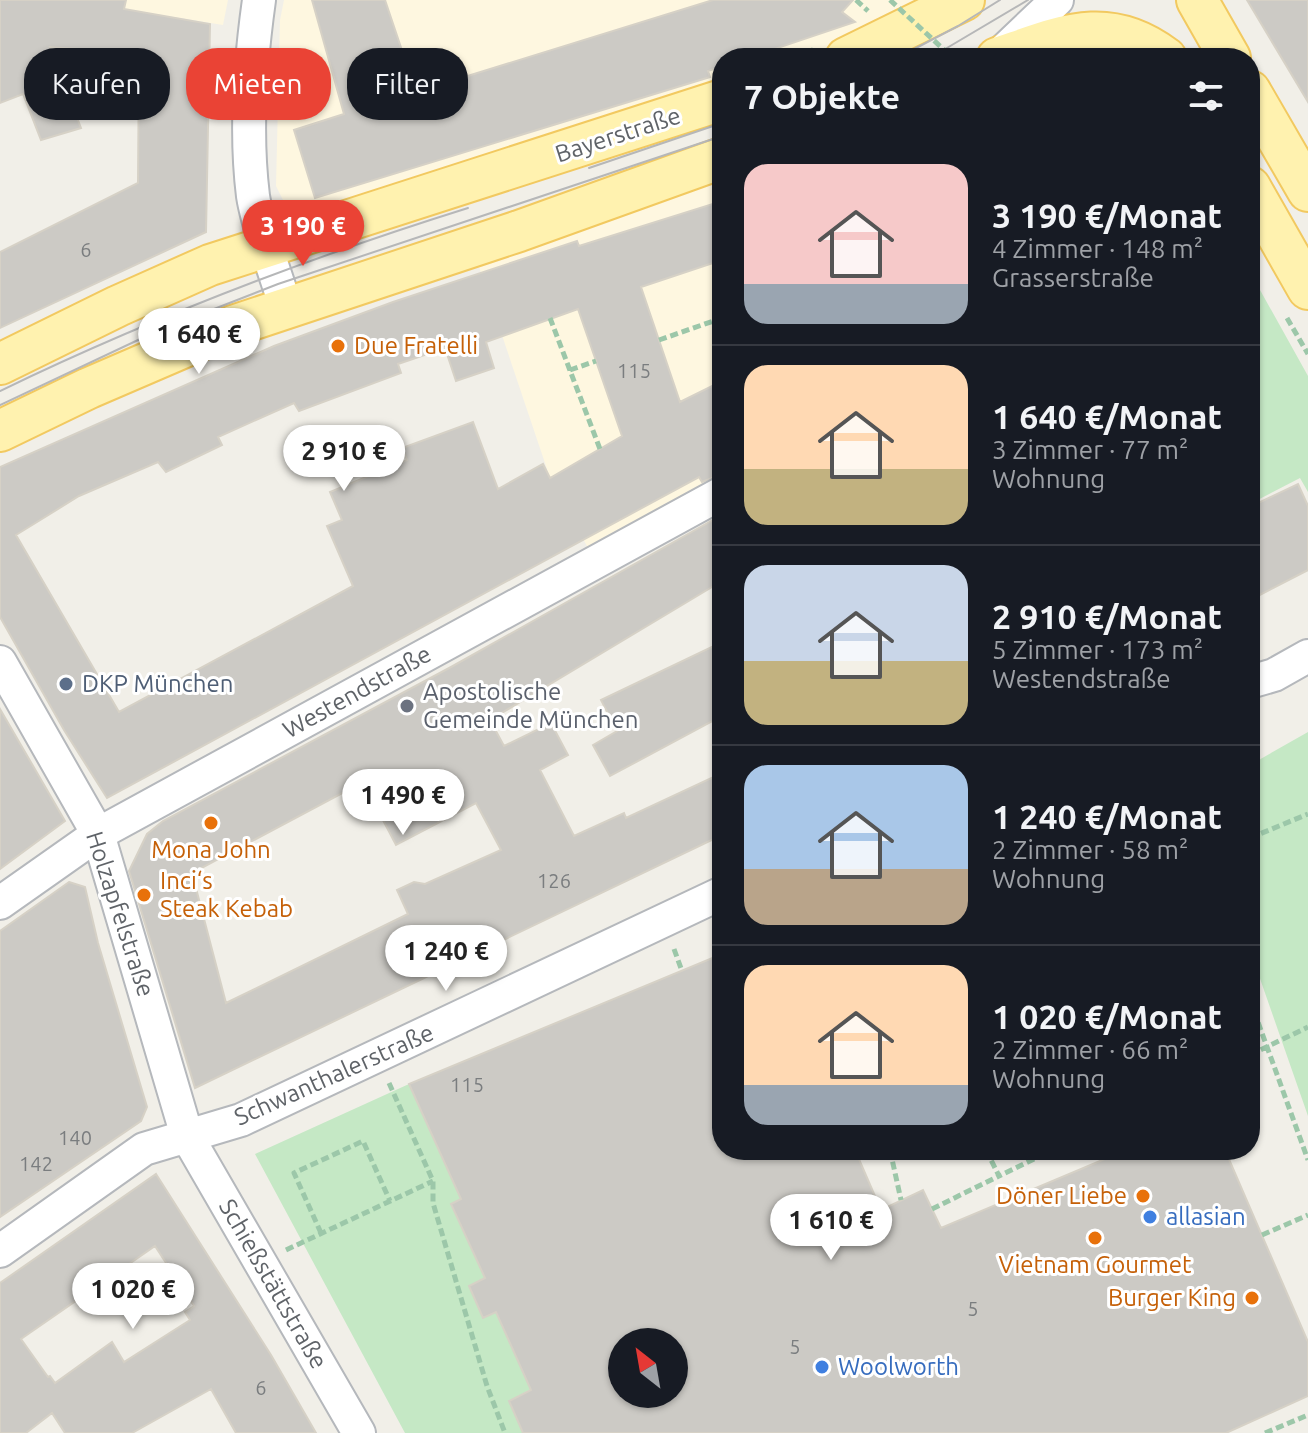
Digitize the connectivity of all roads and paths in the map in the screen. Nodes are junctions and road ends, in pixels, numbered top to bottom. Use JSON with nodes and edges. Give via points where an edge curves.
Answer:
{"nodes":[{"id":1,"x":259,"y":0,"type":"edge"},
{"id":2,"x":890,"y":0,"type":"edge"},
{"id":3,"x":964,"y":0,"type":"edge"},
{"id":4,"x":1057,"y":0,"type":"edge"},
{"id":5,"x":1197,"y":0,"type":"edge"},
{"id":6,"x":866,"y":48,"type":"edge"},
{"id":7,"x":942,"y":48,"type":"edge"},
{"id":8,"x":1007,"y":48,"type":"edge"},
{"id":9,"x":1027,"y":48,"type":"edge"},
{"id":10,"x":1150,"y":48,"type":"edge"},
{"id":11,"x":1224,"y":48,"type":"edge"},
{"id":12,"x":712,"y":103,"type":"edge"},
{"id":13,"x":1260,"y":108,"type":"edge"},
{"id":14,"x":712,"y":162,"type":"edge"},
{"id":15,"x":1308,"y":191,"type":"edge"},
{"id":16,"x":1260,"y":205,"type":"edge"},
{"id":17,"x":267,"y":245,"type":"junction"},
{"id":18,"x":1308,"y":289,"type":"edge"},
{"id":19,"x":286,"y":307,"type":"junction"},
{"id":20,"x":550,"y":318,"type":"dead end"},
{"id":21,"x":712,"y":321,"type":"edge"},
{"id":22,"x":659,"y":340,"type":"dead end"},
{"id":23,"x":596,"y":361,"type":"dead end"},
{"id":24,"x":0,"y":364,"type":"edge"},
{"id":25,"x":570,"y":370,"type":"junction"},
{"id":26,"x":0,"y":431,"type":"edge"},
{"id":27,"x":600,"y":449,"type":"dead end"},
{"id":28,"x":712,"y":498,"type":"edge"},
{"id":29,"x":1308,"y":656,"type":"edge"},
{"id":30,"x":0,"y":662,"type":"edge"},
{"id":31,"x":1260,"y":679,"type":"edge"},
{"id":32,"x":1308,"y":814,"type":"edge"},
{"id":33,"x":98,"y":834,"type":"junction"},
{"id":34,"x":1260,"y":834,"type":"edge"},
{"id":35,"x":712,"y":898,"type":"edge"},
{"id":36,"x":0,"y":903,"type":"edge"},
{"id":37,"x":678,"y":960,"type":"dead end"},
{"id":38,"x":682,"y":971,"type":"dead end"},
{"id":39,"x":1308,"y":1027,"type":"edge"},
{"id":40,"x":1260,"y":1028,"type":"edge"},
{"id":41,"x":1267,"y":1047,"type":"junction"},
{"id":42,"x":1260,"y":1050,"type":"edge"},
{"id":43,"x":377,"y":1057,"type":"junction"},
{"id":44,"x":187,"y":1136,"type":"junction"},
{"id":45,"x":892,"y":1160,"type":"edge"},
{"id":46,"x":991,"y":1160,"type":"edge"},
{"id":47,"x":1032,"y":1160,"type":"edge"},
{"id":48,"x":1308,"y":1160,"type":"edge"},
{"id":49,"x":999,"y":1176,"type":"junction"},
{"id":50,"x":433,"y":1181,"type":"junction"},
{"id":51,"x":901,"y":1200,"type":"dead end"},
{"id":52,"x":390,"y":1201,"type":"junction"},
{"id":53,"x":932,"y":1209,"type":"dead end"},
{"id":54,"x":1308,"y":1215,"type":"edge"},
{"id":55,"x":321,"y":1233,"type":"junction"},
{"id":56,"x":1262,"y":1235,"type":"dead end"},
{"id":57,"x":0,"y":1251,"type":"edge"},
{"id":58,"x":260,"y":1262,"type":"junction"},
{"id":59,"x":1308,"y":1415,"type":"edge"},
{"id":60,"x":359,"y":1433,"type":"edge"},
{"id":61,"x":505,"y":1433,"type":"edge"},
{"id":62,"x":1265,"y":1433,"type":"edge"}],
"edges":[{"from":1,"to":17,"type":"street","via":[[250,125],[253,197]]},
{"from":2,"to":7,"type":"path","bridge":true},
{"from":3,"to":6,"type":"main road"},
{"from":4,"to":8,"type":"street"},
{"from":5,"to":11,"type":"main road"},
{"from":9,"to":10,"type":"main road","via":[[1099,31]]},
{"from":12,"to":17,"type":"main road","name":"Bayerstraße"},
{"from":13,"to":15,"type":"main road"},
{"from":14,"to":19,"type":"main road"},
{"from":16,"to":18,"type":"main road"},
{"from":17,"to":19,"type":"street"},
{"from":17,"to":24,"type":"main road","name":"Bayerstraße","via":[[118,306]]},
{"from":19,"to":26,"type":"main road","via":[[89,388]]},
{"from":20,"to":25,"type":"path"},
{"from":21,"to":22,"type":"path"},
{"from":23,"to":25,"type":"path"},
{"from":25,"to":27,"type":"path"},
{"from":28,"to":33,"type":"street","name":"Westendstraße"},
{"from":29,"to":31,"type":"street"},
{"from":30,"to":33,"type":"street","name":"Holzapfelstraße"},
{"from":32,"to":34,"type":"path"},
{"from":33,"to":36,"type":"street","name":"Westendstraße"},
{"from":33,"to":44,"type":"street","name":"Holzapfelstraße"},
{"from":35,"to":43,"type":"street","name":"Schwanthalerstraße"},
{"from":37,"to":38,"type":"path"},
{"from":39,"to":41,"type":"path"},
{"from":40,"to":41,"type":"path"},
{"from":41,"to":42,"type":"path"},
{"from":41,"to":48,"type":"path"},
{"from":43,"to":44,"type":"street","name":"Schwanthalerstraße","via":[[241,1120]]},
{"from":43,"to":50,"type":"path"},
{"from":44,"to":57,"type":"street","name":"Schwanthalerstraße","via":[[144,1149]]},
{"from":44,"to":58,"type":"street","name":"Schießstättstraße"},
{"from":45,"to":51,"type":"path"},
{"from":46,"to":49,"type":"path"},
{"from":47,"to":49,"type":"path"},
{"from":49,"to":53,"type":"path"},
{"from":50,"to":52,"type":"path"},
{"from":50,"to":61,"type":"path","via":[[433,1203]]},
{"from":52,"to":55,"type":"path"},
{"from":52,"to":55,"type":"path","via":[[363,1141],[294,1173]]},
{"from":54,"to":56,"type":"path"},
{"from":55,"to":58,"type":"path"},
{"from":58,"to":60,"type":"street","name":"Schießstättstraße"},
{"from":59,"to":62,"type":"path"}]}
